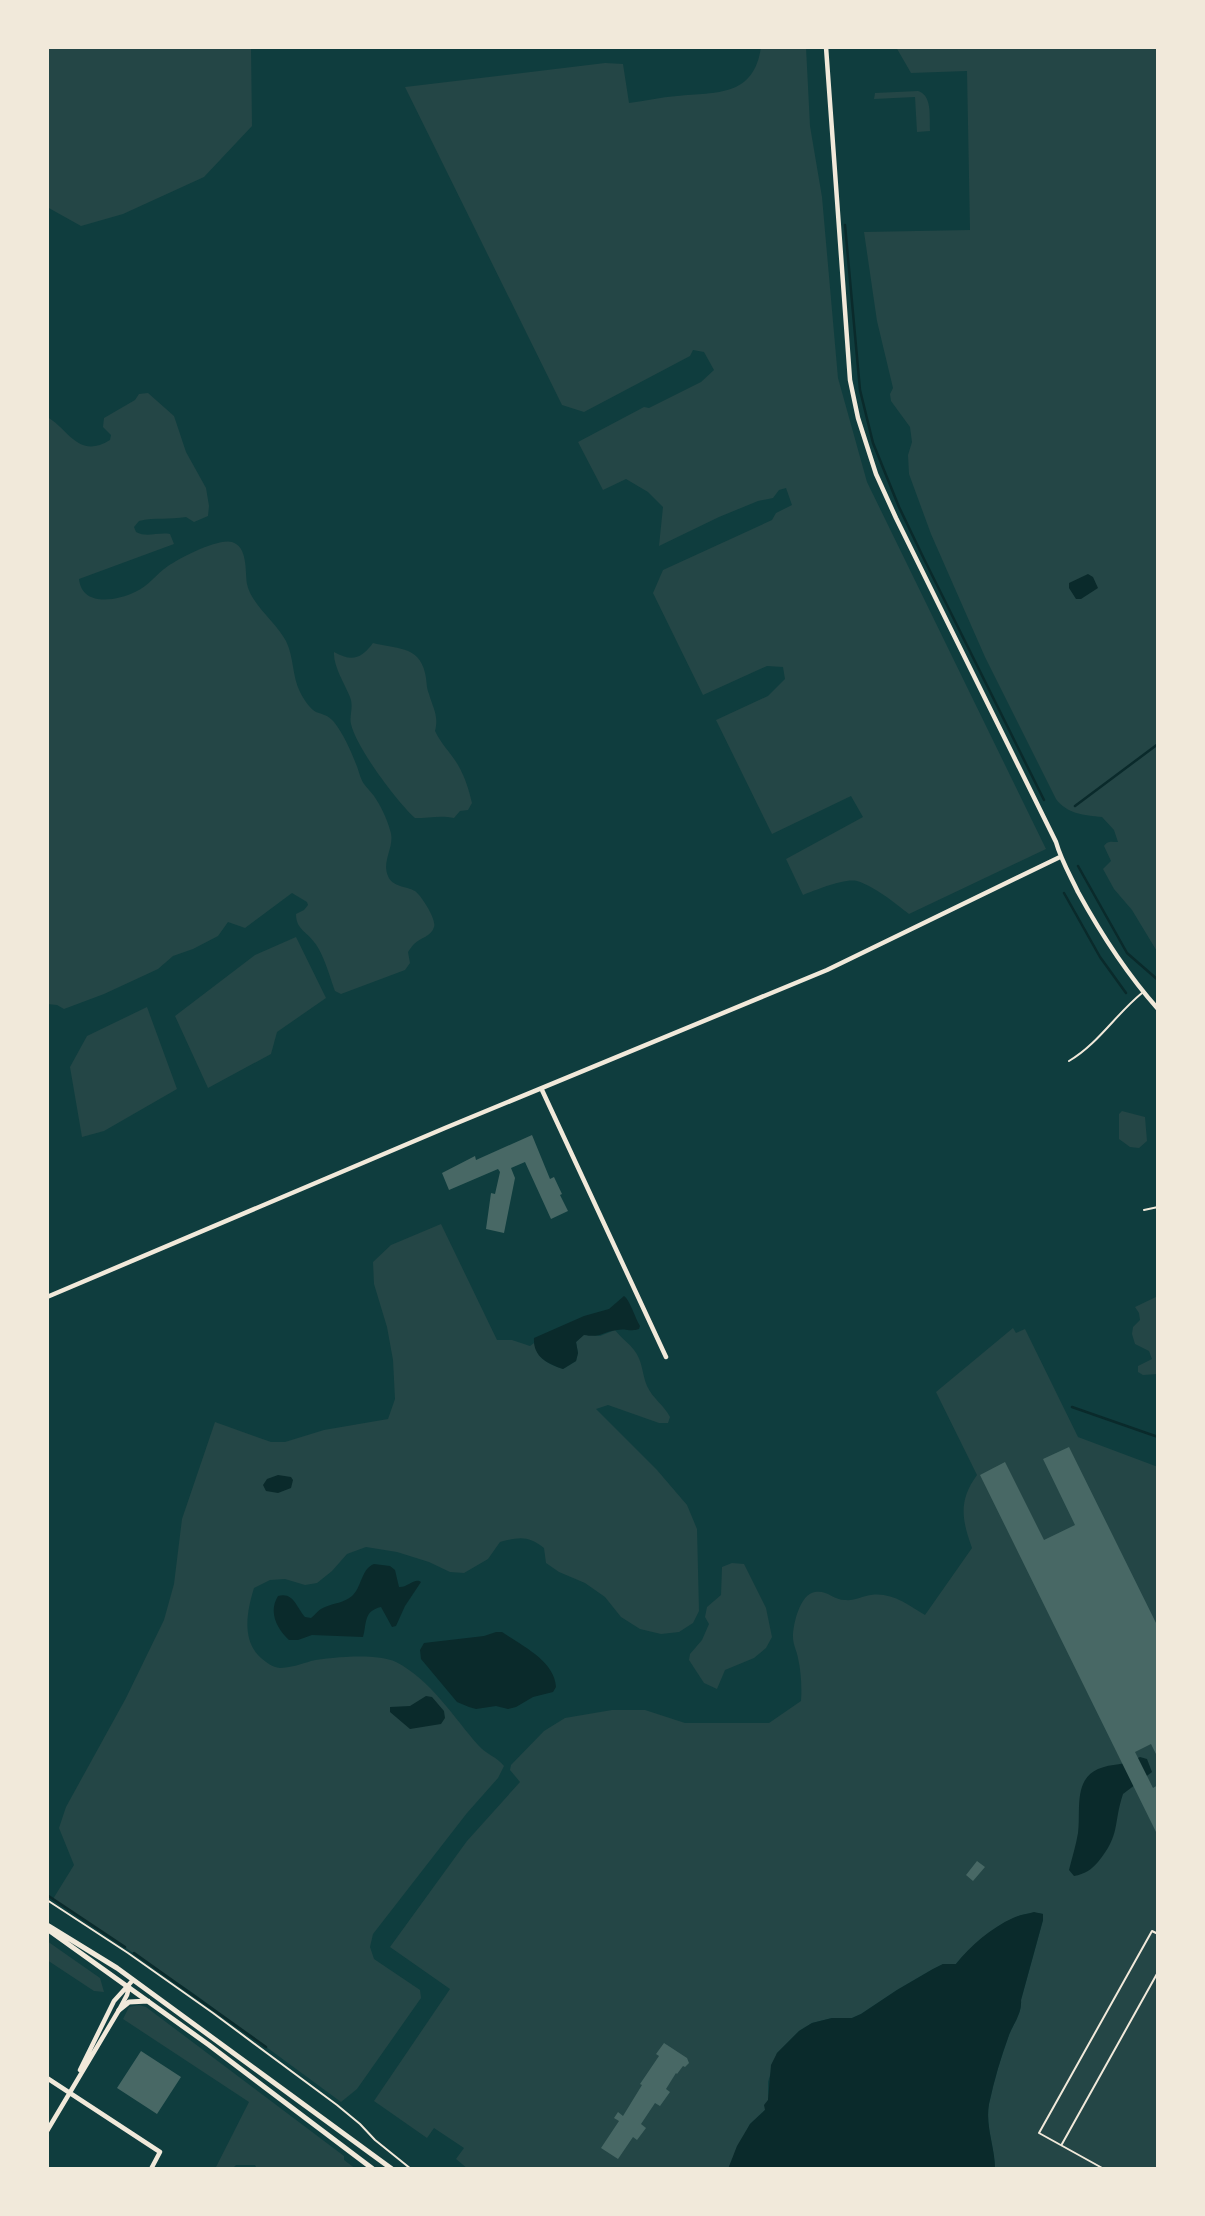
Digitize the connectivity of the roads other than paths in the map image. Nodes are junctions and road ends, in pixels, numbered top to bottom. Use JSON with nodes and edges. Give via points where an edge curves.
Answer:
{"nodes":[{"id":1,"x":826,"y":47,"type":"edge"},
{"id":2,"x":1060,"y":857,"type":"junction"},
{"id":3,"x":1142,"y":992,"type":"junction"},
{"id":4,"x":1158,"y":1009,"type":"edge"},
{"id":5,"x":1069,"y":1060,"type":"dead end"},
{"id":6,"x":542,"y":1090,"type":"junction"},
{"id":7,"x":1158,"y":1207,"type":"edge"},
{"id":8,"x":1144,"y":1210,"type":"dead end"},
{"id":9,"x":47,"y":1297,"type":"edge"},
{"id":10,"x":666,"y":1357,"type":"dead end"},
{"id":11,"x":47,"y":1927,"type":"edge"},
{"id":12,"x":1158,"y":1934,"type":"edge"},
{"id":13,"x":1158,"y":1972,"type":"edge"},
{"id":14,"x":133,"y":1980,"type":"junction"},
{"id":15,"x":129,"y":1987,"type":"junction"},
{"id":16,"x":148,"y":2001,"type":"junction"},
{"id":17,"x":119,"y":2010,"type":"junction"},
{"id":18,"x":47,"y":2078,"type":"edge"},
{"id":19,"x":76,"y":2080,"type":"junction"},
{"id":20,"x":69,"y":2092,"type":"junction"},
{"id":21,"x":47,"y":2132,"type":"edge"},
{"id":22,"x":1061,"y":2145,"type":"junction"},
{"id":23,"x":151,"y":2169,"type":"edge"},
{"id":24,"x":373,"y":2169,"type":"edge"},
{"id":25,"x":392,"y":2169,"type":"edge"},
{"id":26,"x":1104,"y":2169,"type":"edge"}],
"edges":[{"from":1,"to":2,"type":"street","via":[[850,380],[858,418],[895,519]]},
{"from":2,"to":3,"type":"street","via":[[1100,932]]},
{"from":2,"to":6,"type":"street","via":[[827,970]]},
{"from":3,"to":4,"type":"street"},
{"from":3,"to":5,"type":"lane","via":[[1083,1052]]},
{"from":6,"to":9,"type":"street"},
{"from":6,"to":10,"type":"street"},
{"from":7,"to":8,"type":"lane"},
{"from":11,"to":14,"type":"main road","via":[[57,1929]]},
{"from":11,"to":15,"type":"main road"},
{"from":12,"to":22,"type":"lane","via":[[1152,1930],[1039,2133]]},
{"from":13,"to":22,"type":"lane"},
{"from":14,"to":15,"type":"street"},
{"from":14,"to":25,"type":"main road"},
{"from":15,"to":16,"type":"main road"},
{"from":15,"to":17,"type":"street"},
{"from":15,"to":19,"type":"street","via":[[114,2001]]},
{"from":16,"to":17,"type":"main road","via":[[129,2002]]},
{"from":16,"to":24,"type":"main road"},
{"from":17,"to":19,"type":"street"},
{"from":18,"to":20,"type":"street"},
{"from":19,"to":20,"type":"street"},
{"from":20,"to":21,"type":"street"},
{"from":20,"to":23,"type":"street","via":[[160,2152]]},
{"from":22,"to":26,"type":"lane"}]}
